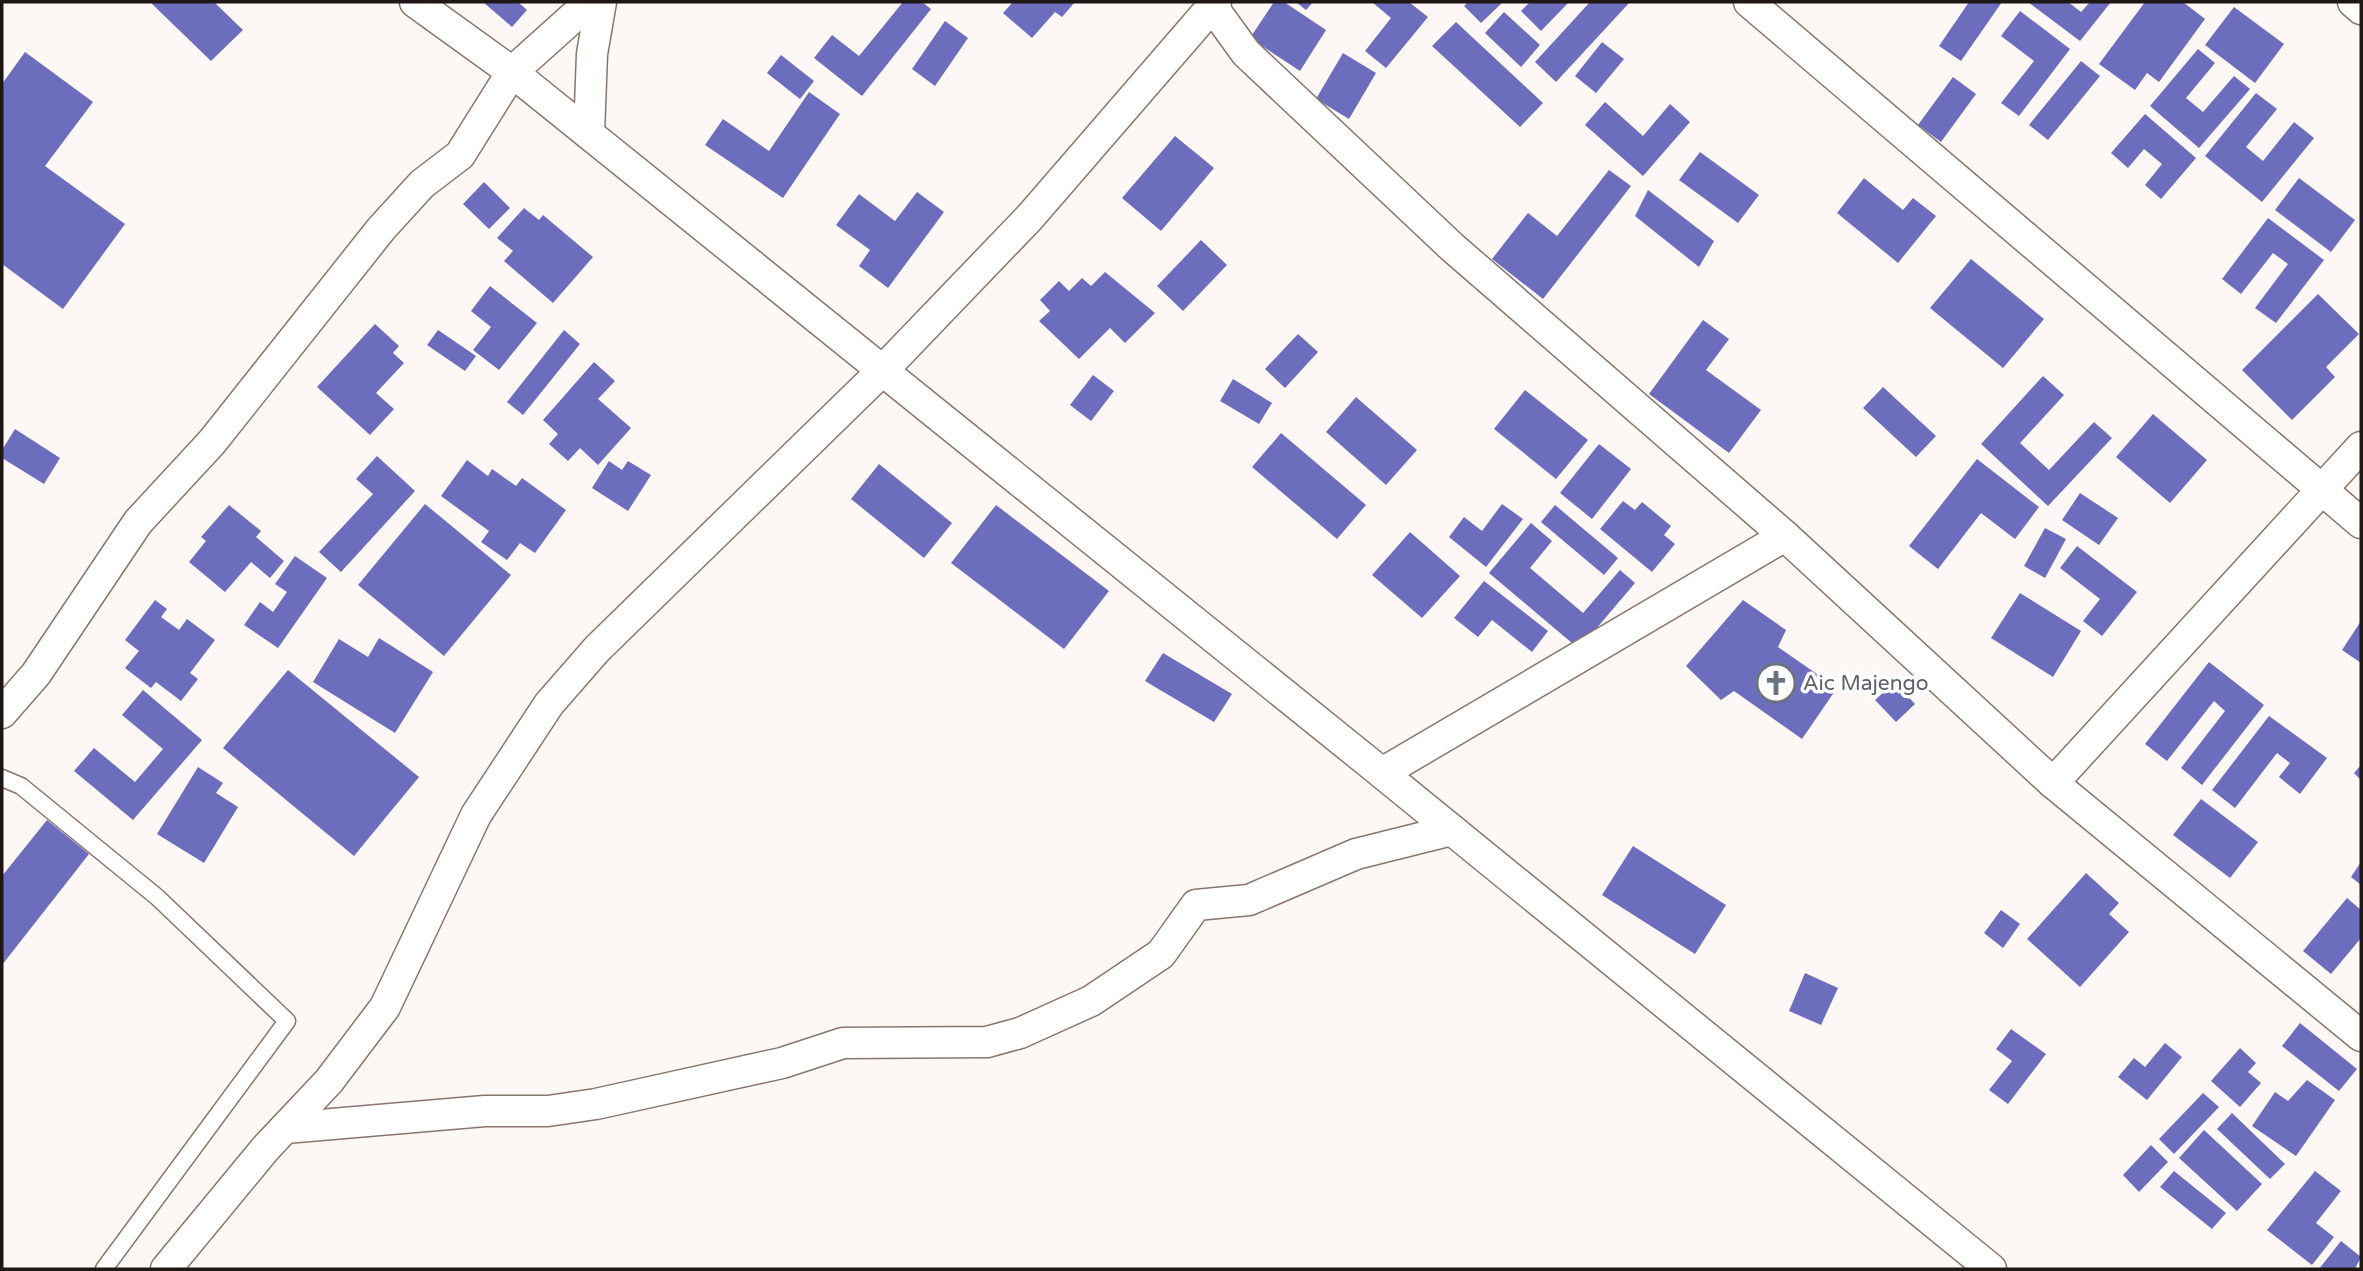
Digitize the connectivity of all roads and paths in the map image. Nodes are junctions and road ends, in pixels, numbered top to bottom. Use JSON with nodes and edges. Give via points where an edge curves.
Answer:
{"nodes":[{"id":1,"x":415,"y":2,"type":"edge"},
{"id":2,"x":590,"y":2,"type":"edge"},
{"id":3,"x":601,"y":2,"type":"edge"},
{"id":4,"x":1749,"y":2,"type":"edge"},
{"id":5,"x":2353,"y":2,"type":"edge"},
{"id":6,"x":1214,"y":4,"type":"edge"},
{"id":7,"x":2361,"y":9,"type":"edge"},
{"id":8,"x":512,"y":72,"type":"junction"},
{"id":9,"x":589,"y":134,"type":"junction"},
{"id":10,"x":884,"y":369,"type":"junction"},
{"id":11,"x":2361,"y":447,"type":"edge"},
{"id":12,"x":2323,"y":492,"type":"junction"},
{"id":13,"x":2361,"y":523,"type":"edge"},
{"id":14,"x":1786,"y":536,"type":"junction"},
{"id":15,"x":2,"y":713,"type":"edge"},
{"id":16,"x":1382,"y":773,"type":"junction"},
{"id":17,"x":2,"y":778,"type":"edge"},
{"id":18,"x":2053,"y":783,"type":"junction"},
{"id":19,"x":1452,"y":830,"type":"junction"},
{"id":20,"x":2361,"y":1036,"type":"edge"},
{"id":21,"x":285,"y":1128,"type":"junction"},
{"id":22,"x":104,"y":1269,"type":"edge"},
{"id":23,"x":166,"y":1269,"type":"edge"},
{"id":24,"x":1991,"y":1269,"type":"edge"}],
"edges":[{"from":1,"to":8,"type":"street"},
{"from":2,"to":8,"type":"street"},
{"from":3,"to":9,"type":"street","via":[[592,54]]},
{"from":4,"to":12,"type":"street"},
{"from":5,"to":7,"type":"street"},
{"from":6,"to":10,"type":"street","via":[[1030,217]]},
{"from":6,"to":14,"type":"street","via":[[1246,53],[1452,247]]},
{"from":8,"to":9,"type":"street"},
{"from":8,"to":15,"type":"street","via":[[460,155],[422,184],[381,229],[212,442],[138,522],[36,674]]},
{"from":9,"to":10,"type":"street"},
{"from":10,"to":16,"type":"street"},
{"from":10,"to":21,"type":"street","via":[[597,649],[549,704],[476,815],[385,1007],[330,1081]]},
{"from":11,"to":12,"type":"street"},
{"from":12,"to":13,"type":"street"},
{"from":12,"to":18,"type":"street"},
{"from":14,"to":16,"type":"street"},
{"from":14,"to":18,"type":"street"},
{"from":16,"to":19,"type":"street"},
{"from":17,"to":22,"type":"lane","via":[[20,786],[157,897],[287,1021]]},
{"from":18,"to":20,"type":"street"},
{"from":19,"to":21,"type":"street","via":[[1356,854],[1249,900],[1196,905],[1161,954],[1091,1000],[1020,1033],[987,1042],[843,1044],[782,1063],[596,1104]]},
{"from":19,"to":24,"type":"street"},
{"from":21,"to":23,"type":"street"}]}
